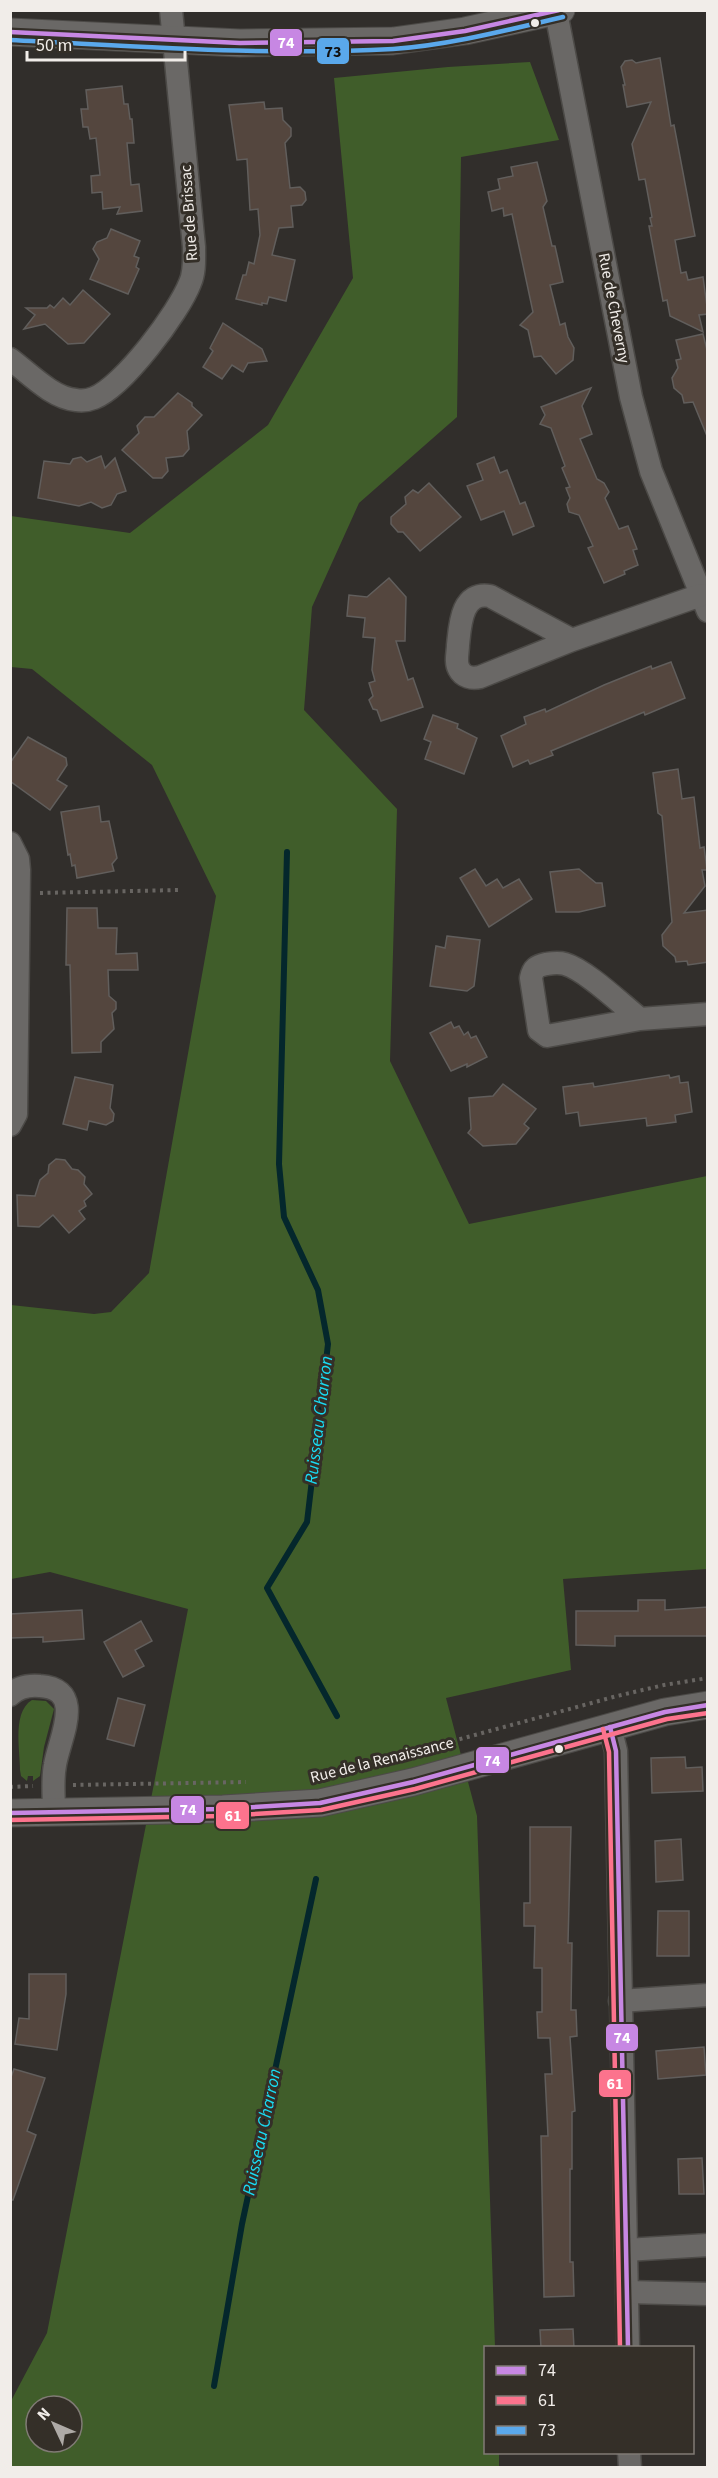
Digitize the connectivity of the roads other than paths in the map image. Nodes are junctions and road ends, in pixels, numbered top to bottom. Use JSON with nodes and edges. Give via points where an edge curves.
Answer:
{"nodes":[{"id":1,"x":171,"y":10,"type":"edge"},
{"id":2,"x":559,"y":11,"type":"edge"},
{"id":3,"x":10,"y":32,"type":"edge"},
{"id":4,"x":172,"y":39,"type":"junction"},
{"id":5,"x":10,"y":359,"type":"edge"},
{"id":6,"x":704,"y":603,"type":"edge"},
{"id":7,"x":572,"y":640,"type":"junction"},
{"id":8,"x":10,"y":843,"type":"edge"},
{"id":9,"x":708,"y":1014,"type":"edge"},
{"id":10,"x":640,"y":1019,"type":"junction"},
{"id":11,"x":10,"y":1125,"type":"edge"},
{"id":12,"x":10,"y":1695,"type":"edge"},
{"id":13,"x":708,"y":1705,"type":"edge"},
{"id":14,"x":610,"y":1727,"type":"junction"},
{"id":15,"x":10,"y":1812,"type":"edge"},
{"id":16,"x":54,"y":1812,"type":"junction"},
{"id":17,"x":708,"y":1995,"type":"edge"},
{"id":18,"x":620,"y":2001,"type":"junction"},
{"id":19,"x":708,"y":2245,"type":"edge"},
{"id":20,"x":626,"y":2250,"type":"junction"},
{"id":21,"x":627,"y":2292,"type":"junction"},
{"id":22,"x":708,"y":2294,"type":"edge"},
{"id":23,"x":628,"y":2346,"type":"edge"}],
"edges":[{"from":1,"to":4,"type":"street","name":"Rue de Brissac"},
{"from":2,"to":4,"type":"street","via":[[393,41],[240,43]]},
{"from":2,"to":6,"type":"street","name":"Rue de Cheverny","via":[[631,397],[651,471]]},
{"from":3,"to":4,"type":"street"},
{"from":4,"to":5,"type":"street","name":"Rue de Brissac","via":[[194,247],[193,274],[180,303],[151,345],[94,398],[66,399]]},
{"from":6,"to":7,"type":"street","name":"Rue de Cheverny"},
{"from":7,"to":7,"type":"street","name":"Rue de Cheverny","via":[[490,596],[480,596],[468,603],[461,616],[457,664],[460,671],[474,678]]},
{"from":8,"to":11,"type":"street","via":[[18,859],[16,1114]]},
{"from":9,"to":10,"type":"street"},
{"from":10,"to":10,"type":"street","via":[[568,965],[557,962],[538,966],[532,972],[538,1022],[547,1036]]},
{"from":12,"to":16,"type":"street","via":[[19,1689],[43,1686],[59,1693],[67,1704],[55,1766]]},
{"from":13,"to":14,"type":"street","name":"Rue de la Renaissance"},
{"from":14,"to":16,"type":"street","name":"Rue de la Renaissance","via":[[413,1782],[320,1803]]},
{"from":14,"to":18,"type":"street","via":[[616,1751]]},
{"from":15,"to":16,"type":"street","name":"Rue de la Renaissance"},
{"from":17,"to":18,"type":"street"},
{"from":18,"to":20,"type":"street"},
{"from":19,"to":20,"type":"street"},
{"from":20,"to":21,"type":"street"},
{"from":21,"to":22,"type":"street"},
{"from":21,"to":23,"type":"street"}]}
